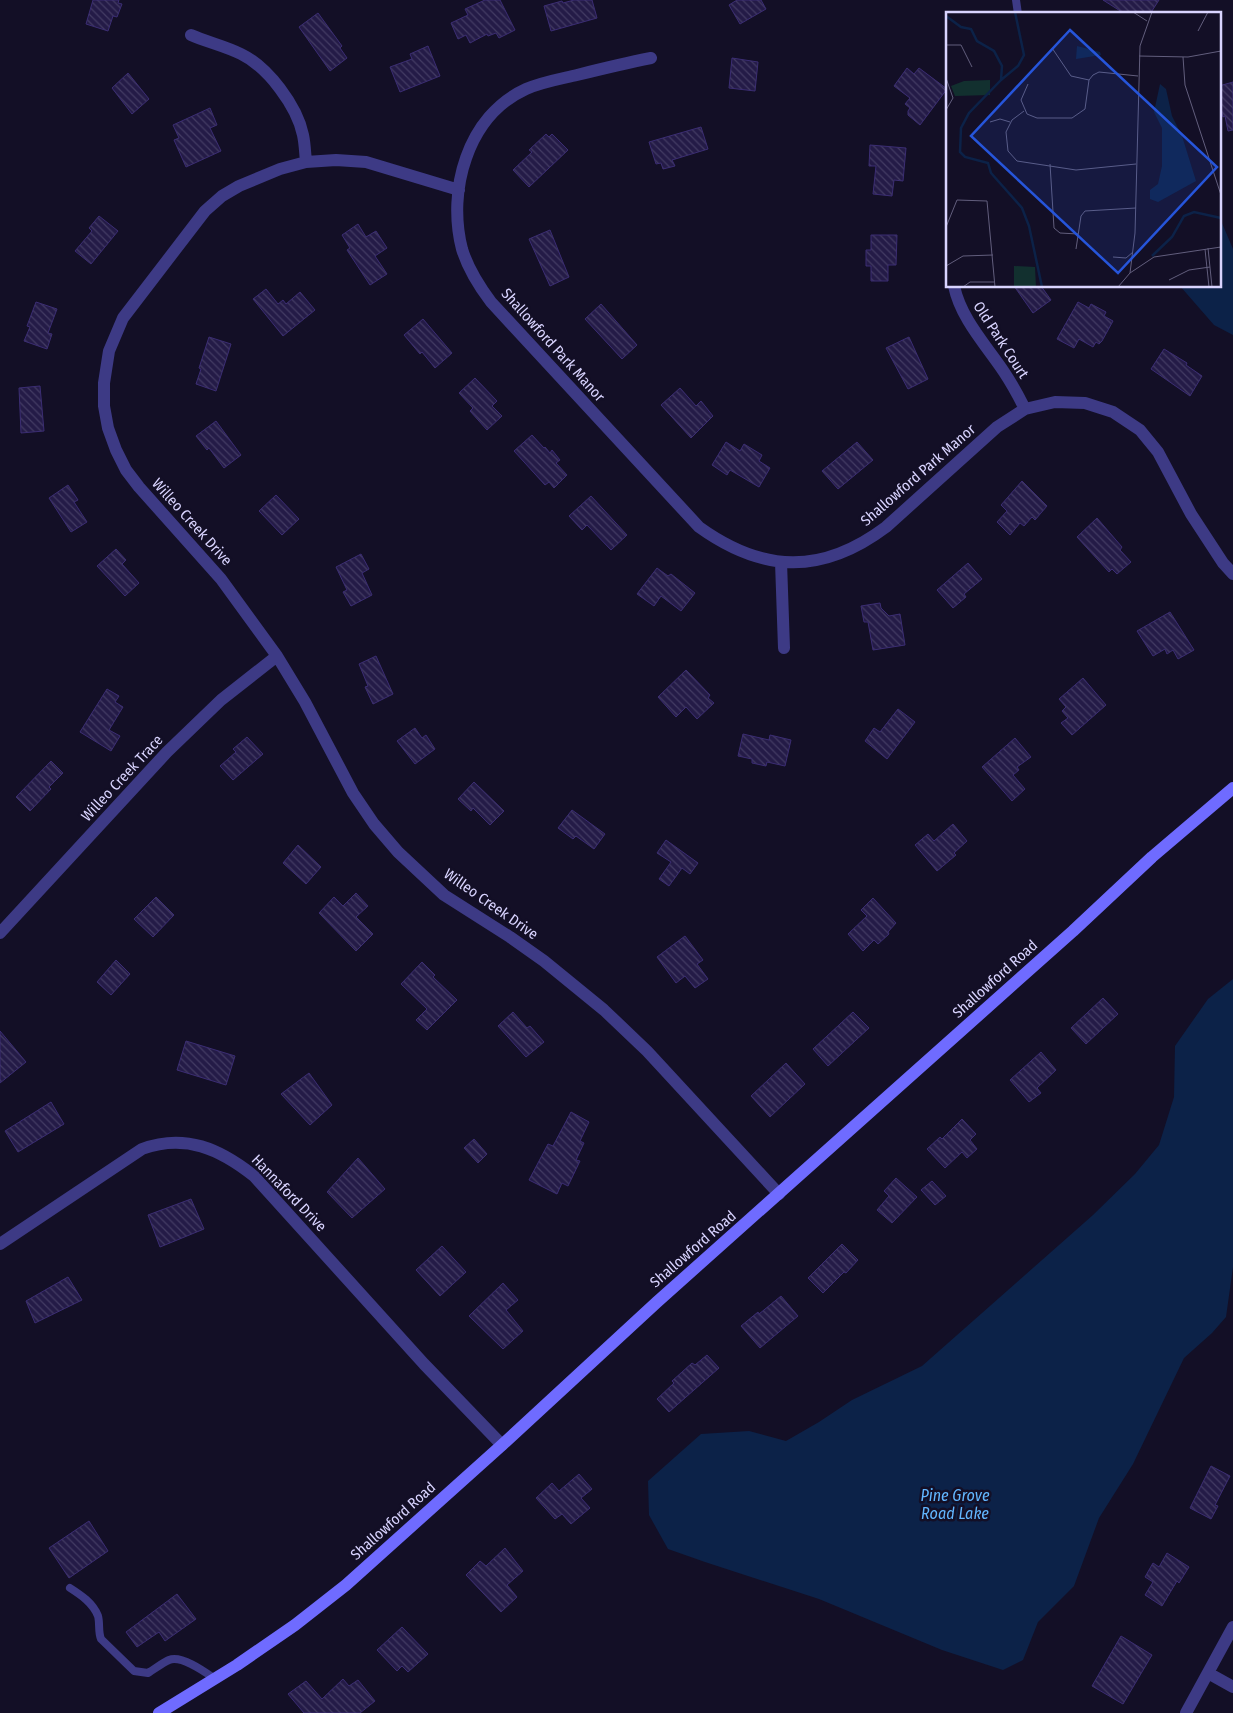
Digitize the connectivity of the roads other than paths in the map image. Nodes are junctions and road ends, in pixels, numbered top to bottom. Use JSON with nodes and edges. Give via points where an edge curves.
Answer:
{"nodes":[{"id":1,"x":191,"y":35,"type":"dead end"},
{"id":2,"x":651,"y":58,"type":"dead end"},
{"id":3,"x":306,"y":162,"type":"junction"},
{"id":4,"x":459,"y":190,"type":"junction"},
{"id":5,"x":954,"y":288,"type":"edge"},
{"id":6,"x":1025,"y":410,"type":"junction"},
{"id":7,"x":781,"y":562,"type":"junction"},
{"id":8,"x":1233,"y":574,"type":"edge"},
{"id":9,"x":784,"y":648,"type":"dead end"},
{"id":10,"x":277,"y":656,"type":"junction"},
{"id":11,"x":1233,"y":788,"type":"edge"},
{"id":12,"x":0,"y":933,"type":"edge"},
{"id":13,"x":779,"y":1194,"type":"junction"},
{"id":14,"x":2,"y":1239,"type":"edge"},
{"id":15,"x":502,"y":1445,"type":"junction"},
{"id":16,"x":70,"y":1588,"type":"dead end"},
{"id":17,"x":1233,"y":1627,"type":"edge"},
{"id":18,"x":1208,"y":1673,"type":"junction"},
{"id":19,"x":215,"y":1680,"type":"junction"},
{"id":20,"x":1233,"y":1687,"type":"edge"},
{"id":21,"x":159,"y":1713,"type":"edge"},
{"id":22,"x":1186,"y":1713,"type":"edge"}],
"edges":[{"from":1,"to":3,"type":"street","via":[[242,54],[275,82],[300,126]]},
{"from":2,"to":4,"type":"street","via":[[543,83],[509,99],[488,117],[474,138],[463,164]]},
{"from":3,"to":4,"type":"street","name":"Willeo Creek Drive","via":[[366,162]]},
{"from":3,"to":10,"type":"street","name":"Willeo Creek Drive","via":[[238,186],[205,211],[124,318],[110,351],[104,383],[108,428],[126,470],[221,579]]},
{"from":4,"to":7,"type":"street","name":"Shallowford Park Manor","via":[[462,250],[474,278],[491,302],[699,527],[739,552]]},
{"from":5,"to":6,"type":"street","name":"Old Park Court","via":[[964,315],[1006,374]]},
{"from":6,"to":7,"type":"street","name":"Shallowford Park Manor","via":[[997,427],[868,541],[827,558]]},
{"from":6,"to":8,"type":"street","name":"Shallowford Park Manor","via":[[1055,402],[1085,403],[1113,412],[1140,430],[1158,452],[1190,514]]},
{"from":7,"to":9,"type":"street"},
{"from":10,"to":12,"type":"street","name":"Willeo Creek Trace","via":[[221,700],[167,752]]},
{"from":10,"to":13,"type":"street","name":"Willeo Creek Drive","via":[[353,793],[398,852],[444,894],[544,961],[604,1010],[647,1051]]},
{"from":11,"to":13,"type":"street","name":"Shallowford Road","via":[[1152,857]]},
{"from":13,"to":15,"type":"street","name":"Shallowford Road"},
{"from":14,"to":15,"type":"street","name":"Hannaford Drive","via":[[142,1149],[158,1143],[179,1142],[215,1150],[254,1176]]},
{"from":15,"to":19,"type":"street","name":"Shallowford Road","via":[[346,1585]]},
{"from":16,"to":19,"type":"lane","via":[[87,1599],[98,1615],[101,1639],[134,1671],[148,1673],[175,1659],[198,1667]]},
{"from":17,"to":18,"type":"street"},
{"from":18,"to":20,"type":"street"},
{"from":18,"to":22,"type":"street"},
{"from":19,"to":21,"type":"street","name":"Shallowford Road"}]}
